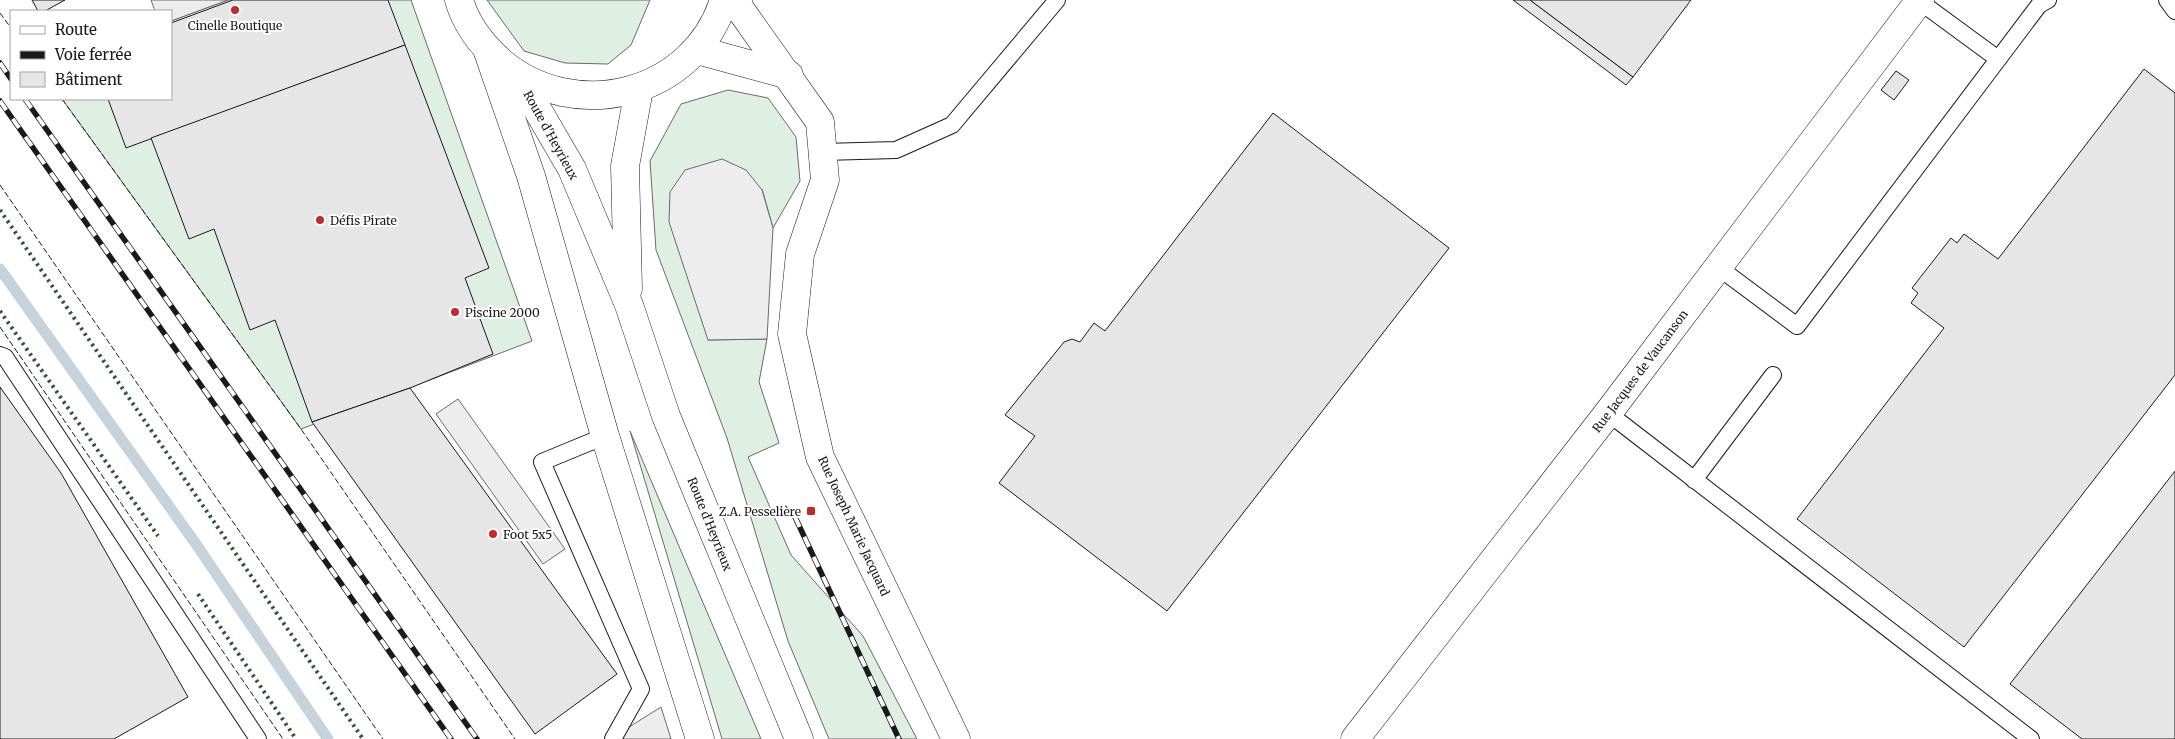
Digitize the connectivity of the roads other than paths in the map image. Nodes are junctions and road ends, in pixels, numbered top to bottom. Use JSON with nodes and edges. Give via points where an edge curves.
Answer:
{"nodes":[{"id":1,"x":459,"y":0,"type":"edge"},
{"id":2,"x":724,"y":0,"type":"edge"},
{"id":3,"x":737,"y":0,"type":"edge"},
{"id":4,"x":1056,"y":0,"type":"edge"},
{"id":5,"x":2048,"y":0,"type":"edge"},
{"id":6,"x":2168,"y":0,"type":"edge"},
{"id":7,"x":1920,"y":1,"type":"edge"},
{"id":8,"x":2175,"y":11,"type":"edge"},
{"id":9,"x":487,"y":49,"type":"junction"},
{"id":10,"x":697,"y":50,"type":"junction"},
{"id":11,"x":1998,"y":59,"type":"junction"},
{"id":12,"x":789,"y":75,"type":"junction"},
{"id":13,"x":518,"y":76,"type":"junction"},
{"id":14,"x":639,"y":89,"type":"junction"},
{"id":15,"x":823,"y":152,"type":"junction"},
{"id":16,"x":1718,"y":267,"type":"junction"},
{"id":17,"x":629,"y":305,"type":"junction"},
{"id":18,"x":0,"y":354,"type":"edge"},
{"id":19,"x":1773,"y":375,"type":"dead end"},
{"id":20,"x":1608,"y":413,"type":"junction"},
{"id":21,"x":605,"y":436,"type":"junction"},
{"id":22,"x":1694,"y":480,"type":"junction"},
{"id":23,"x":258,"y":739,"type":"edge"},
{"id":24,"x":613,"y":739,"type":"edge"},
{"id":25,"x":700,"y":739,"type":"edge"},
{"id":26,"x":799,"y":739,"type":"edge"},
{"id":27,"x":956,"y":739,"type":"edge"},
{"id":28,"x":1356,"y":739,"type":"edge"},
{"id":29,"x":2031,"y":739,"type":"edge"}],
"edges":[{"from":1,"to":9,"type":"street","via":[[463,13]]},
{"from":2,"to":10,"type":"street","via":[[719,17]]},
{"from":3,"to":12,"type":"street","name":"Rue Joseph Marie Jacquard","via":[[740,9]]},
{"from":4,"to":15,"type":"lane","via":[[952,125],[896,150]]},
{"from":5,"to":11,"type":"lane","via":[[2039,5]]},
{"from":6,"to":8,"type":"lane"},
{"from":7,"to":11,"type":"lane"},
{"from":7,"to":16,"type":"street","name":"Rue Jacques de Vaucanson"},
{"from":9,"to":13,"type":"street"},
{"from":9,"to":21,"type":"street","via":[[532,176]]},
{"from":10,"to":12,"type":"street"},
{"from":10,"to":14,"type":"street","via":[[670,73]]},
{"from":11,"to":16,"type":"lane","via":[[1797,326]]},
{"from":12,"to":15,"type":"street","name":"Rue Joseph Marie Jacquard","via":[[820,122]]},
{"from":13,"to":14,"type":"street","via":[[557,92],[582,95],[599,96]]},
{"from":13,"to":17,"type":"street","name":"Route d'Heyrieux","via":[[572,170]]},
{"from":14,"to":17,"type":"street","name":"Route d'Heyrieux","via":[[625,166]]},
{"from":15,"to":27,"type":"street","name":"Rue Joseph Marie Jacquard","via":[[825,180],[800,254],[792,334],[820,456]]},
{"from":16,"to":20,"type":"street","name":"Rue Jacques de Vaucanson"},
{"from":17,"to":26,"type":"street","name":"Route d'Heyrieux","via":[[666,416]]},
{"from":18,"to":23,"type":"lane"},
{"from":19,"to":22,"type":"lane"},
{"from":20,"to":22,"type":"lane"},
{"from":20,"to":28,"type":"street","name":"Rue Jacques de Vaucanson"},
{"from":21,"to":24,"type":"lane","via":[[542,462],[641,689]]},
{"from":21,"to":25,"type":"street"},
{"from":22,"to":29,"type":"lane"}]}
